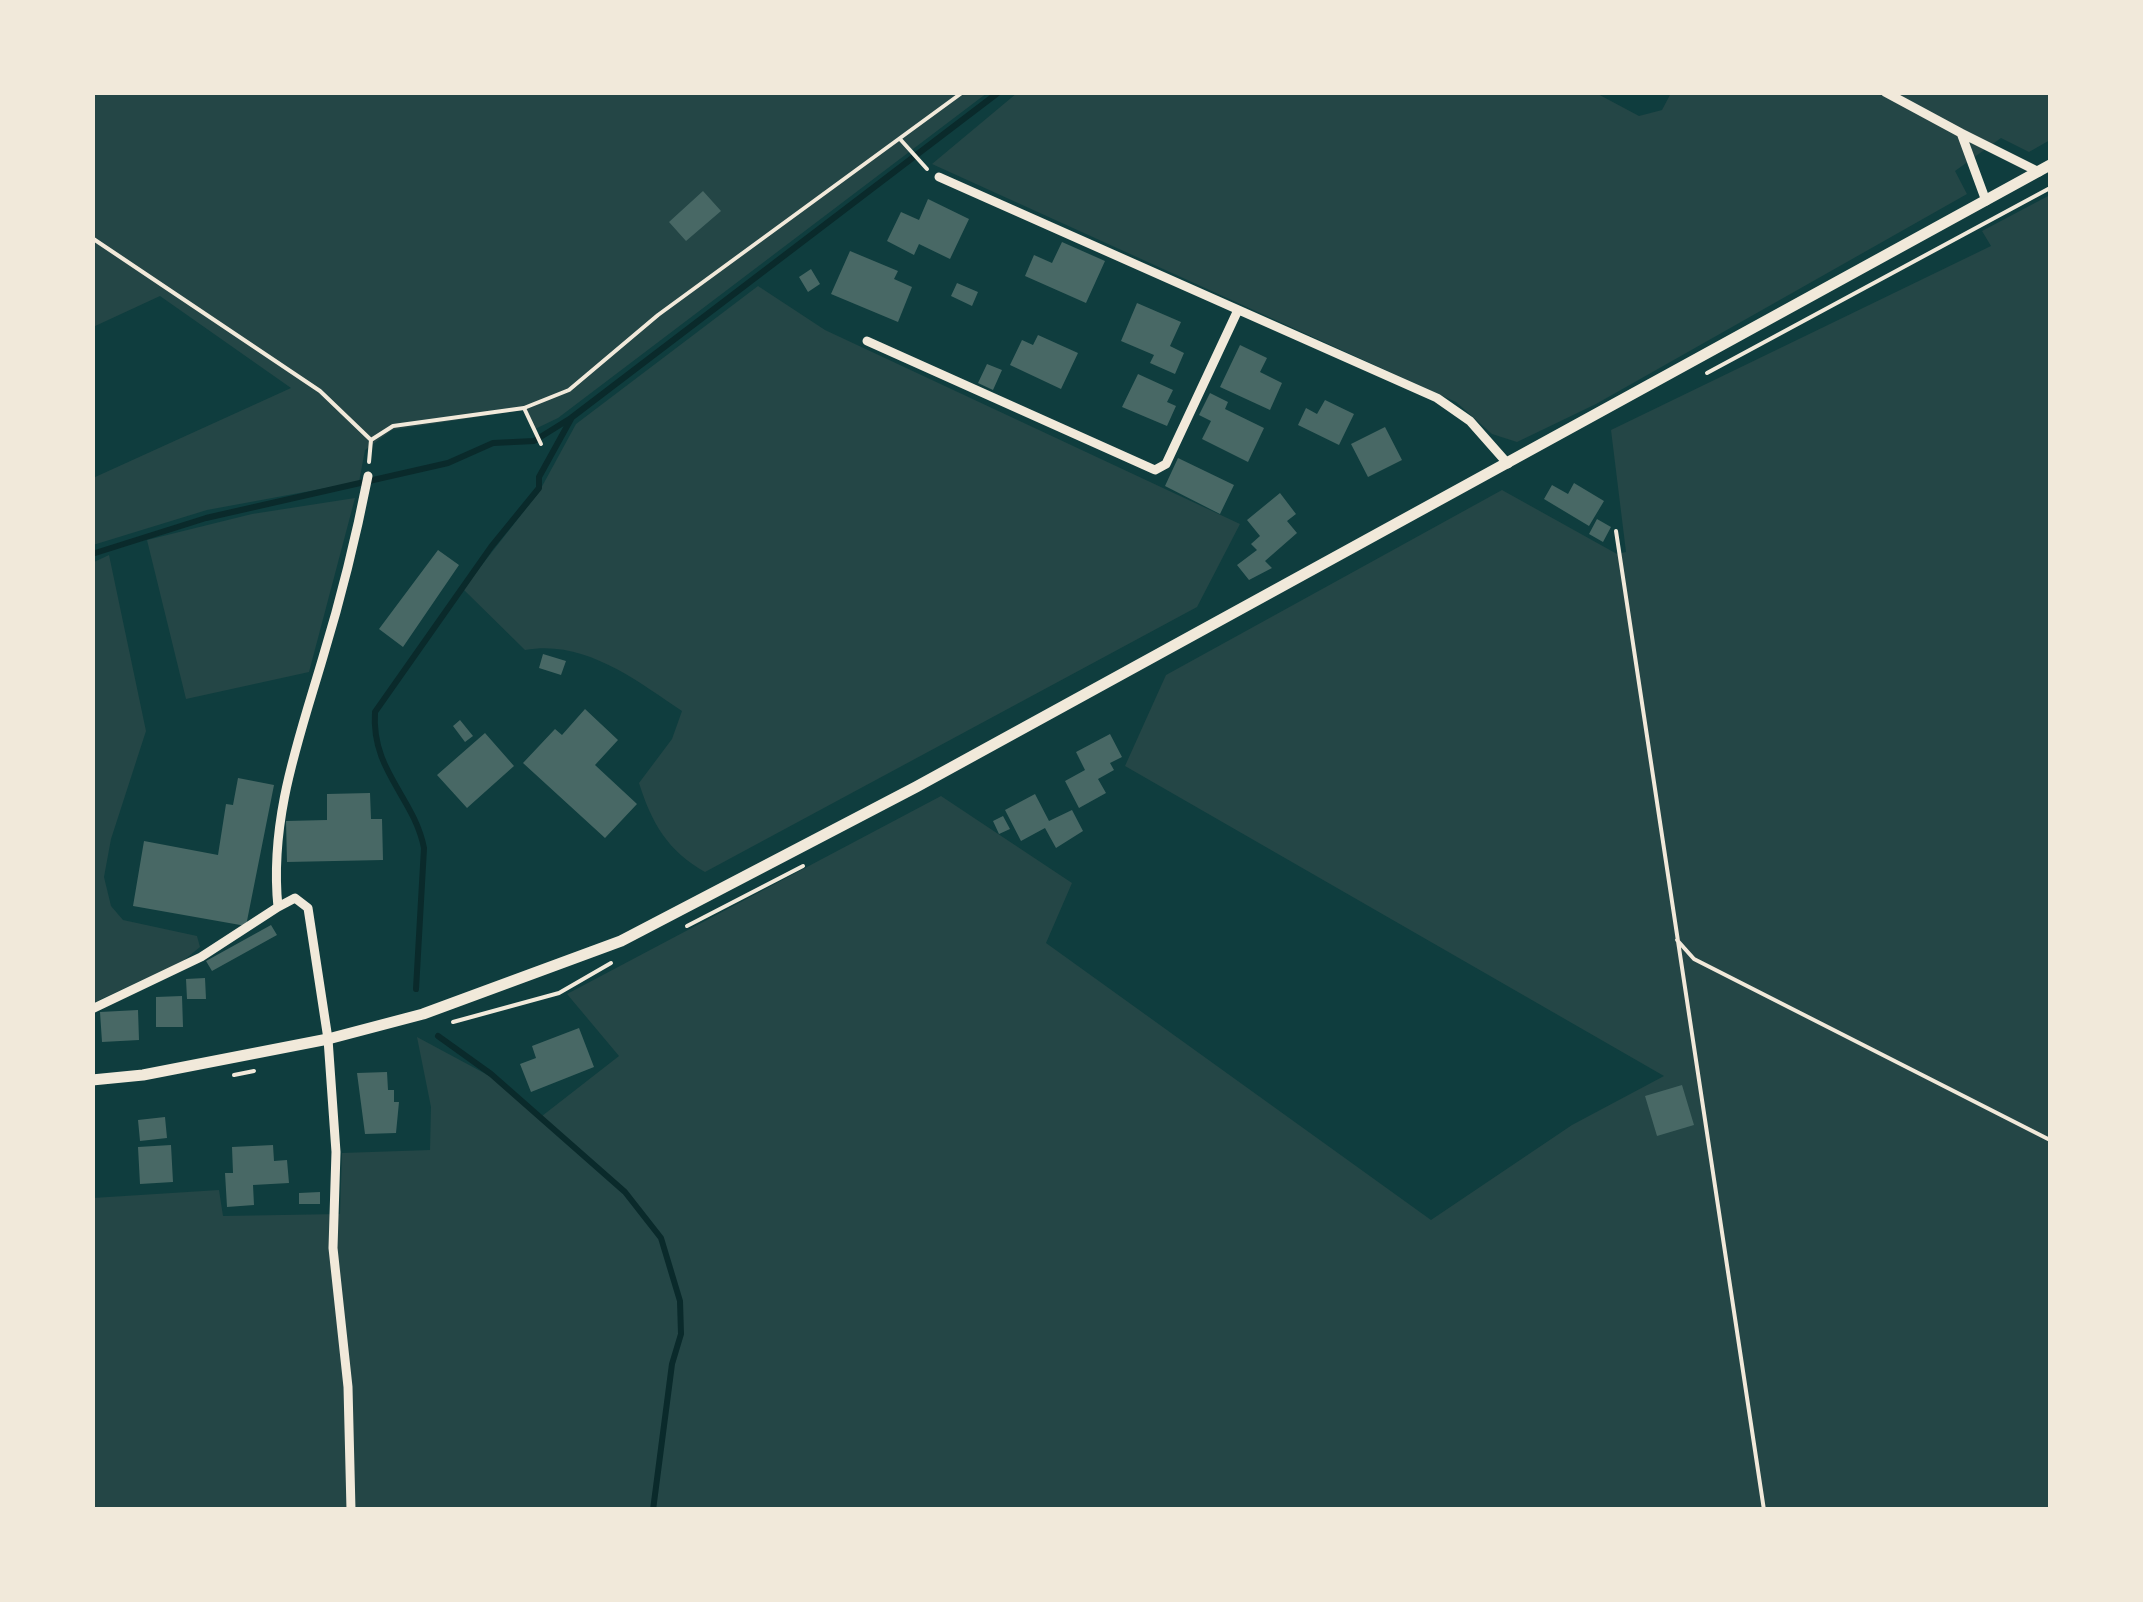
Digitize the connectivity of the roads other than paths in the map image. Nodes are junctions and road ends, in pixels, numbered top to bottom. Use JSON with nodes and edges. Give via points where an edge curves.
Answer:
{"nodes":[{"id":1,"x":1885,"y":92,"type":"edge"},
{"id":2,"x":1961,"y":133,"type":"junction"},
{"id":3,"x":2045,"y":168,"type":"edge"},
{"id":4,"x":934,"y":174,"type":"road end"},
{"id":5,"x":1986,"y":201,"type":"junction"},
{"id":6,"x":1238,"y":310,"type":"junction"},
{"id":7,"x":868,"y":341,"type":"dead end"},
{"id":8,"x":1508,"y":464,"type":"junction"},
{"id":9,"x":368,"y":476,"type":"road end"},
{"id":10,"x":278,"y":907,"type":"junction"},
{"id":11,"x":92,"y":1008,"type":"edge"},
{"id":12,"x":328,"y":1039,"type":"junction"},
{"id":13,"x":92,"y":1080,"type":"edge"},
{"id":14,"x":351,"y":1510,"type":"edge"}],
"edges":[{"from":1,"to":2,"type":"street"},
{"from":2,"to":3,"type":"street"},
{"from":2,"to":5,"type":"street"},
{"from":3,"to":5,"type":"main road"},
{"from":4,"to":6,"type":"street"},
{"from":5,"to":8,"type":"main road"},
{"from":6,"to":7,"type":"street","via":[[1166,464],[1156,470]]},
{"from":6,"to":8,"type":"street","via":[[1437,398],[1470,421]]},
{"from":8,"to":12,"type":"main road","via":[[621,941],[423,1014]]},
{"from":9,"to":10,"type":"street","via":[[285,782]]},
{"from":10,"to":11,"type":"street","via":[[201,957]]},
{"from":10,"to":12,"type":"street","via":[[295,898],[308,908]]},
{"from":12,"to":13,"type":"main road"},
{"from":12,"to":14,"type":"street","via":[[336,1152],[333,1248],[348,1387]]}]}
